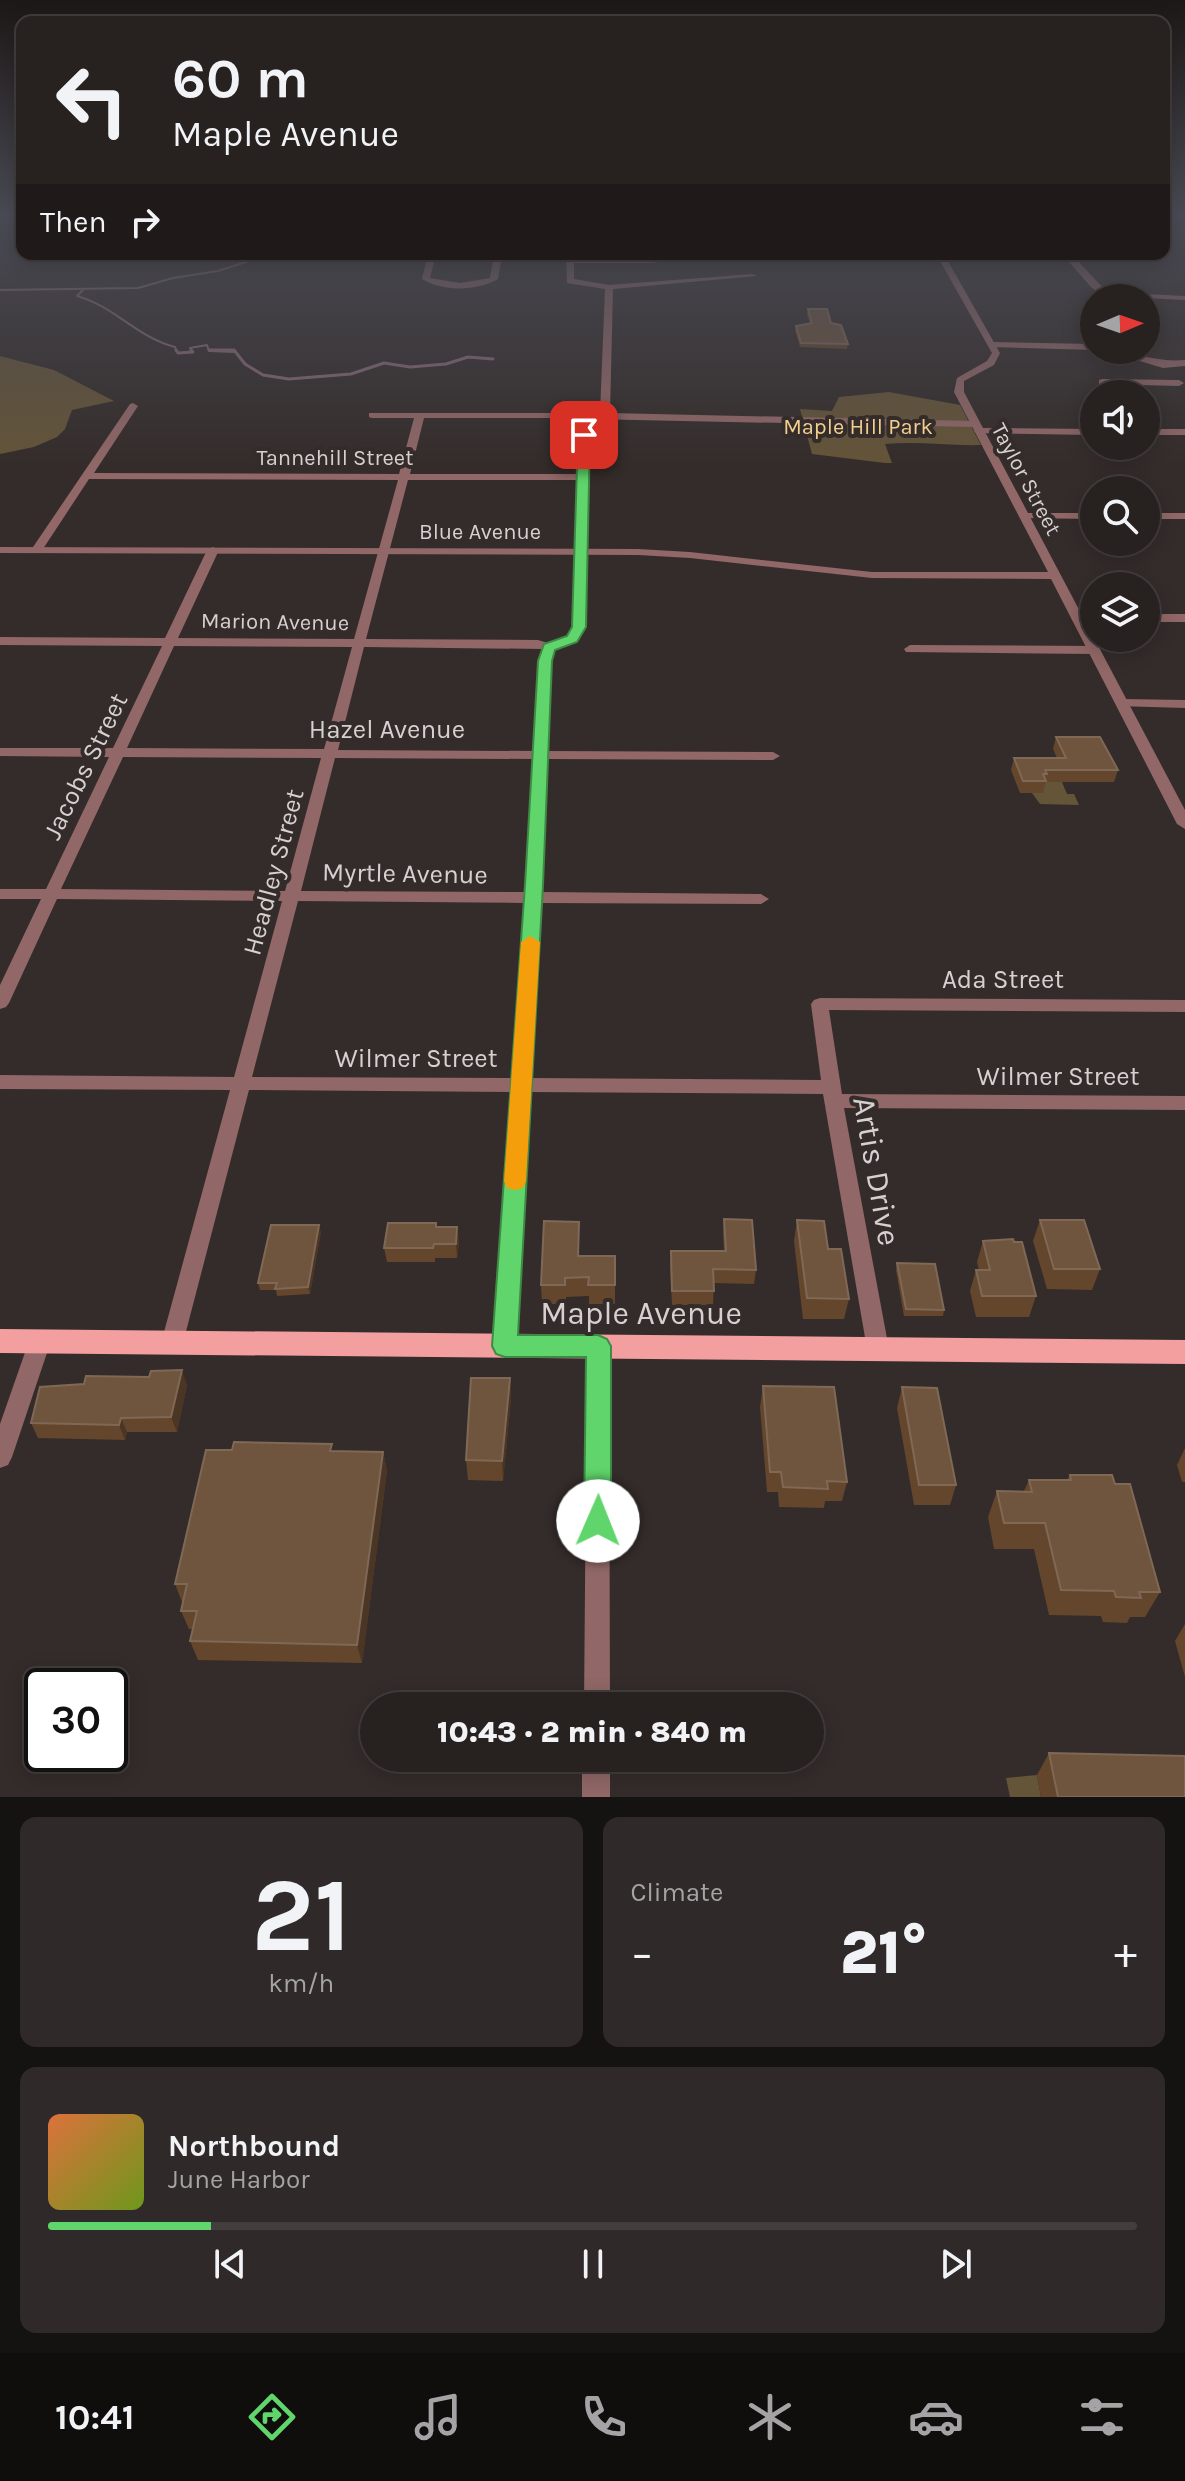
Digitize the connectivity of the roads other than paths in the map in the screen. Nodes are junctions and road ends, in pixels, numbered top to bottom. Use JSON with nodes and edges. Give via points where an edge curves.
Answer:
{"nodes":[{"id":1,"x":609,"y":300,"type":"edge"},
{"id":2,"x":967,"y":300,"type":"edge"},
{"id":3,"x":993,"y":345,"type":"junction"},
{"id":4,"x":1080,"y":347,"type":"edge"},
{"id":5,"x":1185,"y":363,"type":"edge"},
{"id":6,"x":1159,"y":364,"type":"edge"},
{"id":7,"x":1163,"y":365,"type":"junction"},
{"id":8,"x":1160,"y":384,"type":"edge"},
{"id":9,"x":1181,"y":385,"type":"edge"},
{"id":10,"x":133,"y":406,"type":"dead end"},
{"id":11,"x":372,"y":415,"type":"dead end"},
{"id":12,"x":420,"y":415,"type":"junction"},
{"id":13,"x":584,"y":415,"type":"junction"},
{"id":14,"x":605,"y":415,"type":"junction"},
{"id":15,"x":977,"y":428,"type":"junction"},
{"id":16,"x":1080,"y":432,"type":"edge"},
{"id":17,"x":1160,"y":432,"type":"edge"},
{"id":18,"x":1185,"y":432,"type":"edge"},
{"id":19,"x":88,"y":476,"type":"junction"},
{"id":20,"x":404,"y":477,"type":"junction"},
{"id":21,"x":583,"y":477,"type":"junction"},
{"id":22,"x":1026,"y":516,"type":"junction"},
{"id":23,"x":1080,"y":516,"type":"edge"},
{"id":24,"x":1160,"y":516,"type":"edge"},
{"id":25,"x":1185,"y":516,"type":"edge"},
{"id":26,"x":0,"y":550,"type":"edge"},
{"id":27,"x":37,"y":550,"type":"junction"},
{"id":28,"x":213,"y":550,"type":"junction"},
{"id":29,"x":383,"y":551,"type":"junction"},
{"id":30,"x":580,"y":552,"type":"junction"},
{"id":31,"x":1055,"y":576,"type":"junction"},
{"id":32,"x":1077,"y":618,"type":"joint"},
{"id":33,"x":1160,"y":618,"type":"edge"},
{"id":34,"x":1185,"y":618,"type":"edge"},
{"id":35,"x":1080,"y":624,"type":"edge"},
{"id":36,"x":171,"y":640,"type":"junction"},
{"id":37,"x":0,"y":641,"type":"edge"},
{"id":38,"x":361,"y":642,"type":"junction"},
{"id":39,"x":549,"y":647,"type":"junction"},
{"id":40,"x":910,"y":649,"type":"dead end"},
{"id":41,"x":1080,"y":650,"type":"edge"},
{"id":42,"x":1095,"y":652,"type":"edge"},
{"id":43,"x":1122,"y":703,"type":"junction"},
{"id":44,"x":1185,"y":704,"type":"edge"},
{"id":45,"x":0,"y":752,"type":"edge"},
{"id":46,"x":117,"y":752,"type":"junction"},
{"id":47,"x":331,"y":753,"type":"junction"},
{"id":48,"x":541,"y":754,"type":"junction"},
{"id":49,"x":773,"y":756,"type":"dead end"},
{"id":50,"x":1184,"y":820,"type":"edge"},
{"id":51,"x":0,"y":894,"type":"edge"},
{"id":52,"x":50,"y":894,"type":"junction"},
{"id":53,"x":291,"y":896,"type":"junction"},
{"id":54,"x":533,"y":898,"type":"junction"},
{"id":55,"x":761,"y":899,"type":"dead end"},
{"id":56,"x":0,"y":1003,"type":"edge"},
{"id":57,"x":820,"y":1004,"type":"joint"},
{"id":58,"x":1185,"y":1006,"type":"edge"},
{"id":59,"x":0,"y":1082,"type":"edge"},
{"id":60,"x":242,"y":1083,"type":"junction"},
{"id":61,"x":521,"y":1085,"type":"junction"},
{"id":62,"x":833,"y":1094,"type":"junction"},
{"id":63,"x":1185,"y":1103,"type":"edge"},
{"id":64,"x":0,"y":1341,"type":"edge"},
{"id":65,"x":40,"y":1341,"type":"junction"},
{"id":66,"x":172,"y":1343,"type":"junction"},
{"id":67,"x":505,"y":1346,"type":"junction"},
{"id":68,"x":598,"y":1346,"type":"junction"},
{"id":69,"x":878,"y":1349,"type":"junction"},
{"id":70,"x":1185,"y":1352,"type":"edge"},
{"id":71,"x":0,"y":1457,"type":"edge"},
{"id":72,"x":597,"y":1692,"type":"edge"},
{"id":73,"x":596,"y":1772,"type":"edge"},
{"id":74,"x":596,"y":1797,"type":"edge"}],
"edges":[{"from":1,"to":14,"type":"street"},
{"from":2,"to":3,"type":"street"},
{"from":3,"to":4,"type":"street"},
{"from":3,"to":15,"type":"street","name":"Taylor Street","via":[[995,359],[958,384]]},
{"from":5,"to":7,"type":"street"},
{"from":6,"to":7,"type":"street"},
{"from":7,"to":9,"type":"street"},
{"from":8,"to":9,"type":"street"},
{"from":10,"to":19,"type":"street"},
{"from":11,"to":12,"type":"street"},
{"from":12,"to":13,"type":"street"},
{"from":12,"to":20,"type":"street","name":"Headley Street"},
{"from":13,"to":14,"type":"street"},
{"from":13,"to":21,"type":"street"},
{"from":14,"to":15,"type":"street"},
{"from":15,"to":16,"type":"street"},
{"from":15,"to":22,"type":"street","name":"Taylor Street"},
{"from":17,"to":18,"type":"street"},
{"from":19,"to":20,"type":"street","name":"Tannehill Street"},
{"from":19,"to":27,"type":"street"},
{"from":20,"to":21,"type":"street","name":"Tannehill Street"},
{"from":20,"to":29,"type":"street","name":"Headley Street"},
{"from":21,"to":30,"type":"street"},
{"from":22,"to":23,"type":"street"},
{"from":22,"to":31,"type":"street","name":"Taylor Street"},
{"from":24,"to":25,"type":"street"},
{"from":26,"to":27,"type":"street","name":"Blue Avenue"},
{"from":27,"to":28,"type":"street","name":"Blue Avenue"},
{"from":28,"to":29,"type":"street","name":"Blue Avenue"},
{"from":28,"to":36,"type":"street","name":"Jacobs Street"},
{"from":29,"to":30,"type":"street","name":"Blue Avenue"},
{"from":29,"to":38,"type":"street","name":"Headley Street"},
{"from":30,"to":31,"type":"street","name":"Blue Avenue","via":[[690,555],[863,575]]},
{"from":30,"to":39,"type":"street","via":[[579,627],[572,639]]},
{"from":31,"to":32,"type":"street","name":"Taylor Street"},
{"from":32,"to":35,"type":"street","name":"Taylor Street"},
{"from":33,"to":34,"type":"street"},
{"from":36,"to":37,"type":"street","name":"Marion Avenue"},
{"from":36,"to":38,"type":"street","name":"Marion Avenue"},
{"from":36,"to":46,"type":"street","name":"Jacobs Street"},
{"from":38,"to":39,"type":"street","name":"Marion Avenue"},
{"from":38,"to":47,"type":"street","name":"Headley Street"},
{"from":39,"to":48,"type":"street"},
{"from":40,"to":41,"type":"street"},
{"from":42,"to":43,"type":"street","name":"Taylor Street"},
{"from":43,"to":44,"type":"street"},
{"from":43,"to":50,"type":"street","name":"Taylor Street"},
{"from":45,"to":46,"type":"street","name":"Hazel Avenue"},
{"from":46,"to":47,"type":"street","name":"Hazel Avenue"},
{"from":46,"to":52,"type":"street","name":"Jacobs Street"},
{"from":47,"to":48,"type":"street","name":"Hazel Avenue"},
{"from":47,"to":53,"type":"street","name":"Headley Street"},
{"from":48,"to":49,"type":"street","name":"Hazel Avenue"},
{"from":48,"to":54,"type":"street"},
{"from":51,"to":52,"type":"street","name":"Myrtle Avenue"},
{"from":52,"to":53,"type":"street","name":"Myrtle Avenue"},
{"from":52,"to":56,"type":"street","name":"Jacobs Street"},
{"from":53,"to":54,"type":"street","name":"Myrtle Avenue"},
{"from":53,"to":60,"type":"street","name":"Headley Street"},
{"from":54,"to":55,"type":"street","name":"Myrtle Avenue"},
{"from":54,"to":61,"type":"street"},
{"from":57,"to":58,"type":"street","name":"Ada Street"},
{"from":57,"to":62,"type":"street","name":"Artis Drive"},
{"from":59,"to":60,"type":"street","name":"Wilmer Street"},
{"from":60,"to":61,"type":"street","name":"Wilmer Street"},
{"from":60,"to":66,"type":"street","name":"Headley Street"},
{"from":61,"to":62,"type":"street","name":"Wilmer Street"},
{"from":61,"to":67,"type":"street"},
{"from":62,"to":63,"type":"street","name":"Wilmer Street"},
{"from":62,"to":69,"type":"street","name":"Artis Drive"},
{"from":64,"to":65,"type":"main road","name":"Maple Avenue"},
{"from":65,"to":66,"type":"main road","name":"Maple Avenue"},
{"from":65,"to":71,"type":"street"},
{"from":66,"to":67,"type":"main road","name":"Maple Avenue"},
{"from":67,"to":68,"type":"main road","name":"Maple Avenue"},
{"from":68,"to":69,"type":"main road","name":"Maple Avenue"},
{"from":68,"to":72,"type":"street"},
{"from":69,"to":70,"type":"main road","name":"Maple Avenue"},
{"from":73,"to":74,"type":"street"}]}
